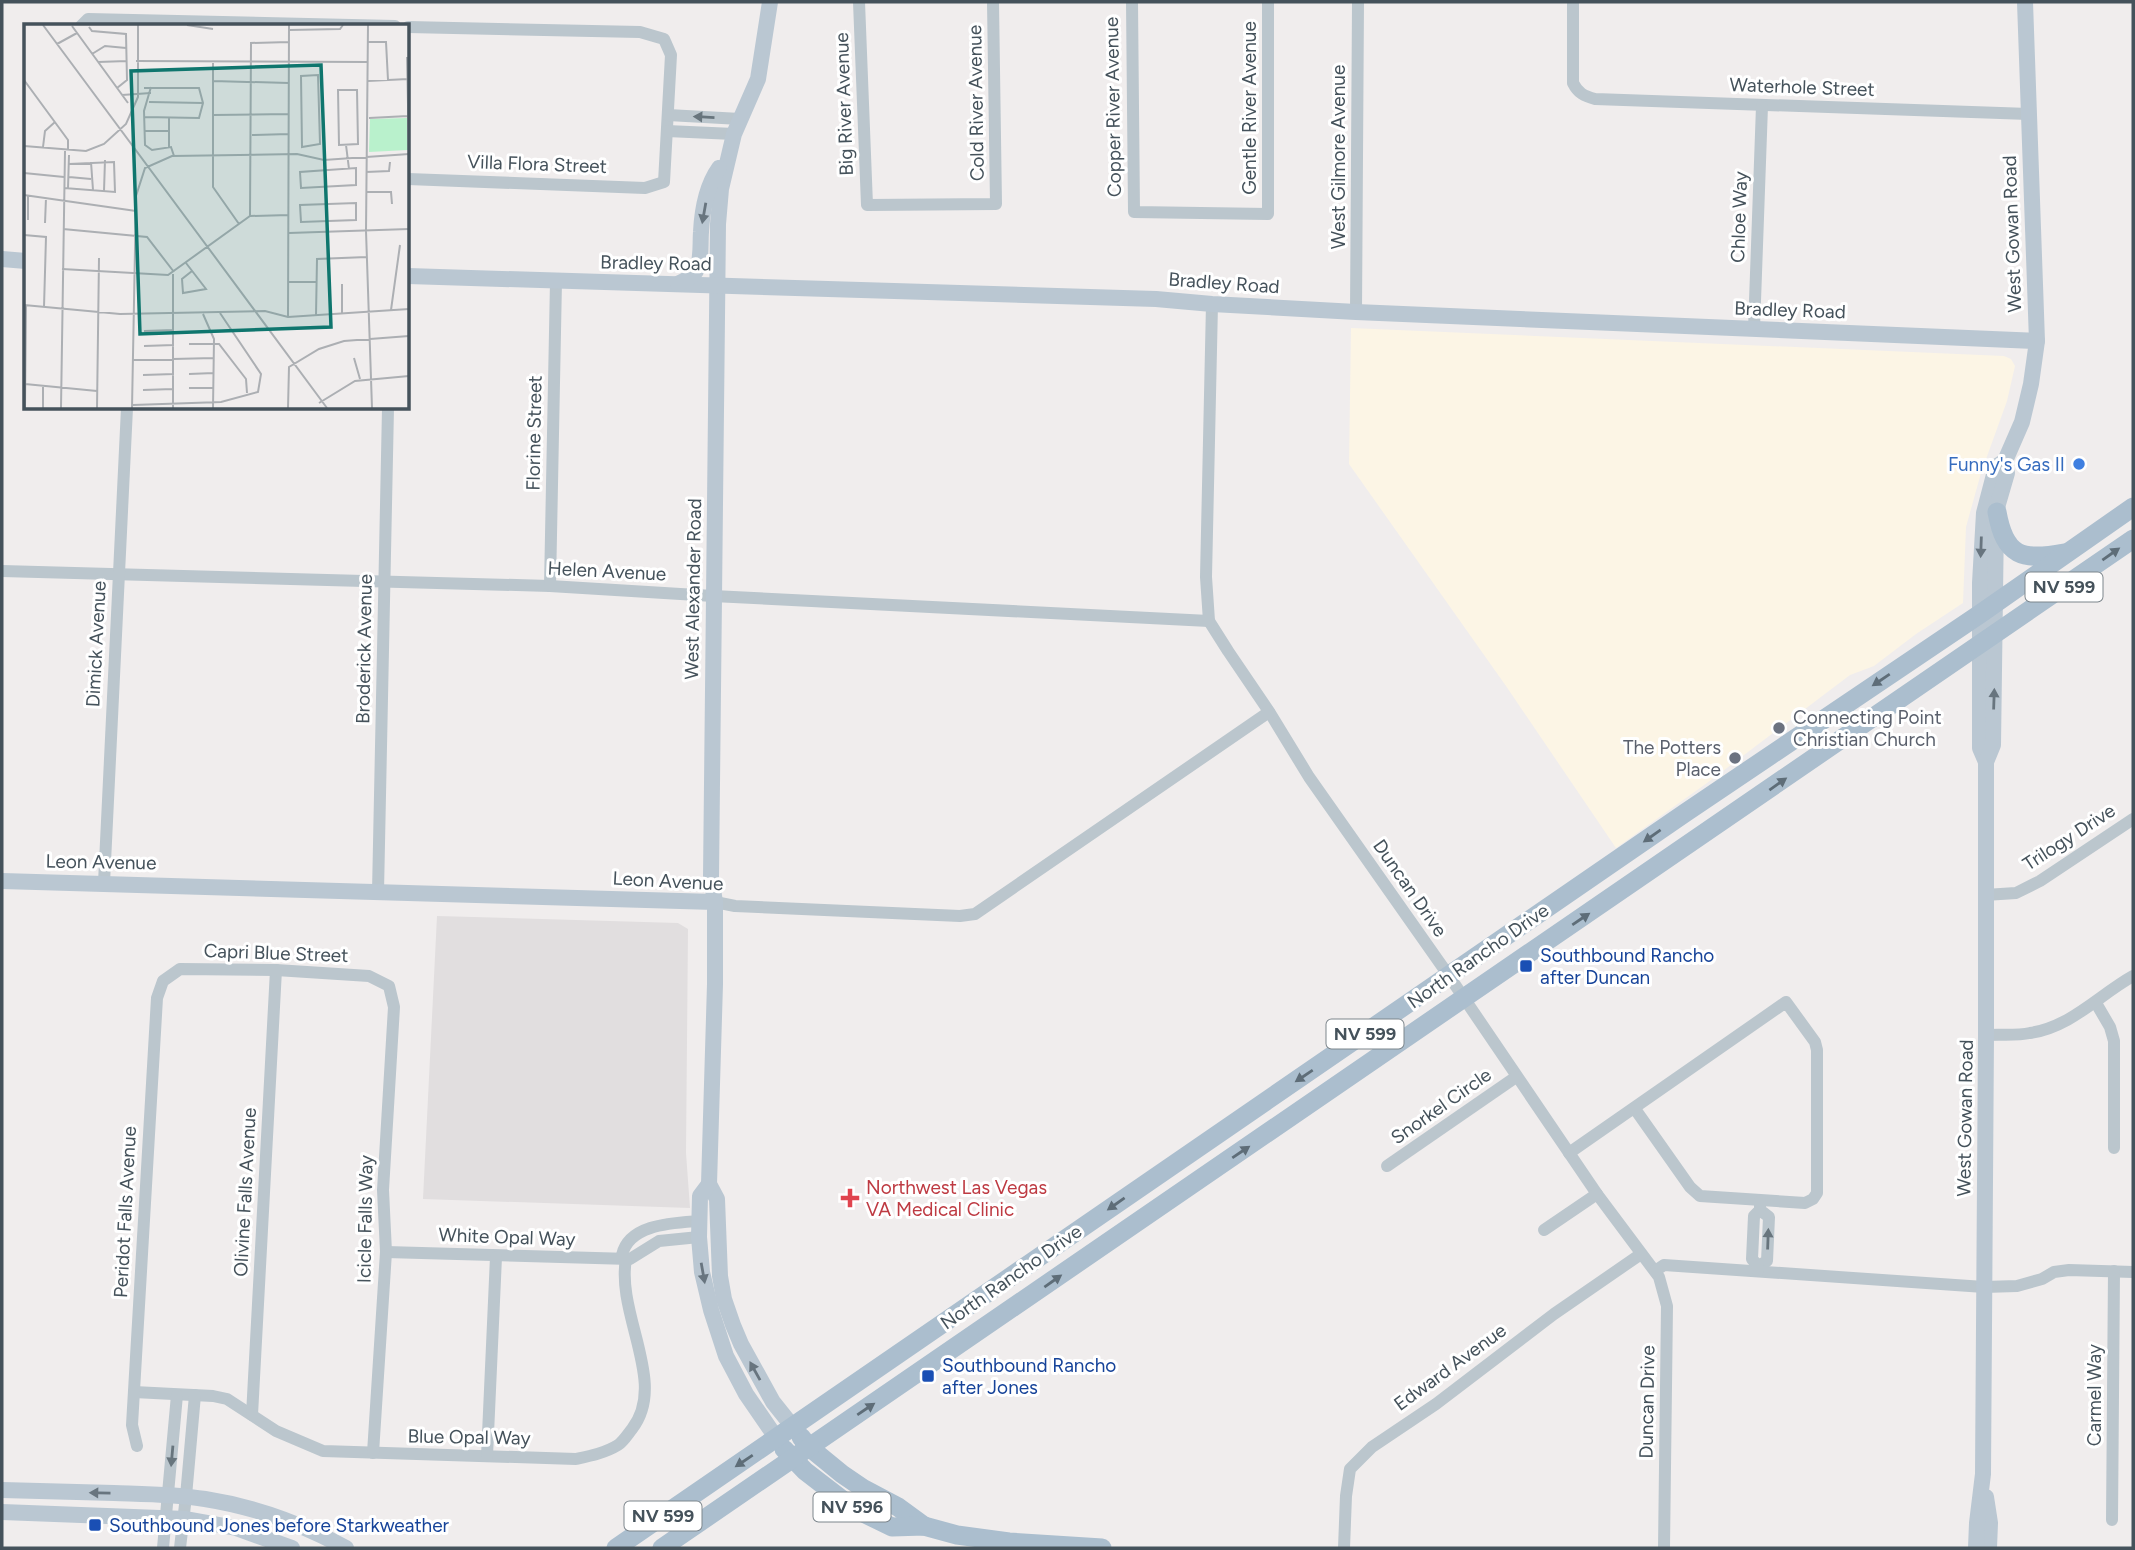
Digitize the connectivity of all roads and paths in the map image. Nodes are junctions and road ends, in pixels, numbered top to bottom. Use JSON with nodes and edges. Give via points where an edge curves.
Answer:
{"nodes":[{"id":1,"x":770,"y":2,"type":"edge"},
{"id":2,"x":859,"y":2,"type":"edge"},
{"id":3,"x":993,"y":2,"type":"edge"},
{"id":4,"x":1132,"y":2,"type":"edge"},
{"id":5,"x":1268,"y":2,"type":"edge"},
{"id":6,"x":1358,"y":2,"type":"edge"},
{"id":7,"x":1573,"y":2,"type":"edge"},
{"id":8,"x":2025,"y":2,"type":"edge"},
{"id":9,"x":84,"y":22,"type":"edge"},
{"id":10,"x":240,"y":24,"type":"edge"},
{"id":11,"x":410,"y":27,"type":"edge"},
{"id":12,"x":1762,"y":106,"type":"junction"},
{"id":13,"x":2029,"y":114,"type":"junction"},
{"id":14,"x":668,"y":115,"type":"junction"},
{"id":15,"x":737,"y":126,"type":"junction"},
{"id":16,"x":667,"y":131,"type":"junction"},
{"id":17,"x":730,"y":151,"type":"junction"},
{"id":18,"x":410,"y":179,"type":"edge"},
{"id":19,"x":996,"y":204,"type":"joint"},
{"id":20,"x":1268,"y":214,"type":"joint"},
{"id":21,"x":2,"y":259,"type":"edge"},
{"id":22,"x":24,"y":261,"type":"edge"},
{"id":23,"x":410,"y":276,"type":"edge"},
{"id":24,"x":556,"y":281,"type":"junction"},
{"id":25,"x":678,"y":284,"type":"junction"},
{"id":26,"x":718,"y":285,"type":"junction"},
{"id":27,"x":1212,"y":304,"type":"junction"},
{"id":28,"x":1356,"y":312,"type":"junction"},
{"id":29,"x":1754,"y":329,"type":"junction"},
{"id":30,"x":2037,"y":341,"type":"junction"},
{"id":31,"x":127,"y":410,"type":"edge"},
{"id":32,"x":388,"y":410,"type":"edge"},
{"id":33,"x":2005,"y":460,"type":"junction"},
{"id":34,"x":2133,"y":507,"type":"edge"},
{"id":35,"x":1997,"y":512,"type":"junction"},
{"id":36,"x":2133,"y":539,"type":"edge"},
{"id":37,"x":2068,"y":552,"type":"junction"},
{"id":38,"x":2,"y":571,"type":"edge"},
{"id":39,"x":119,"y":575,"type":"junction"},
{"id":40,"x":385,"y":582,"type":"junction"},
{"id":41,"x":550,"y":586,"type":"junction"},
{"id":42,"x":713,"y":596,"type":"junction"},
{"id":43,"x":1988,"y":609,"type":"junction"},
{"id":44,"x":1209,"y":621,"type":"junction"},
{"id":45,"x":1987,"y":639,"type":"junction"},
{"id":46,"x":1269,"y":712,"type":"junction"},
{"id":47,"x":1731,"y":783,"type":"junction"},
{"id":48,"x":1698,"y":804,"type":"junction"},
{"id":49,"x":1737,"y":812,"type":"junction"},
{"id":50,"x":2133,"y":819,"type":"edge"},
{"id":51,"x":1661,"y":864,"type":"junction"},
{"id":52,"x":2,"y":881,"type":"edge"},
{"id":53,"x":104,"y":883,"type":"junction"},
{"id":54,"x":378,"y":892,"type":"junction"},
{"id":55,"x":1986,"y":895,"type":"junction"},
{"id":56,"x":715,"y":902,"type":"junction"},
{"id":57,"x":276,"y":970,"type":"junction"},
{"id":58,"x":1449,"y":976,"type":"junction"},
{"id":59,"x":2133,"y":976,"type":"edge"},
{"id":60,"x":163,"y":981,"type":"joint"},
{"id":61,"x":389,"y":986,"type":"joint"},
{"id":62,"x":1464,"y":999,"type":"junction"},
{"id":63,"x":2096,"y":1003,"type":"junction"},
{"id":64,"x":1986,"y":1035,"type":"junction"},
{"id":65,"x":1516,"y":1077,"type":"junction"},
{"id":66,"x":1635,"y":1109,"type":"junction"},
{"id":67,"x":2114,"y":1148,"type":"dead end"},
{"id":68,"x":1569,"y":1153,"type":"junction"},
{"id":69,"x":1387,"y":1167,"type":"dead end"},
{"id":70,"x":709,"y":1184,"type":"junction"},
{"id":71,"x":1597,"y":1194,"type":"junction"},
{"id":72,"x":1760,"y":1206,"type":"junction"},
{"id":73,"x":699,"y":1229,"type":"junction"},
{"id":74,"x":1544,"y":1230,"type":"dead end"},
{"id":75,"x":386,"y":1252,"type":"junction"},
{"id":76,"x":1641,"y":1254,"type":"junction"},
{"id":77,"x":496,"y":1256,"type":"junction"},
{"id":78,"x":626,"y":1259,"type":"junction"},
{"id":79,"x":1758,"y":1269,"type":"junction"},
{"id":80,"x":1655,"y":1271,"type":"junction"},
{"id":81,"x":2114,"y":1271,"type":"junction"},
{"id":82,"x":2133,"y":1272,"type":"edge"},
{"id":83,"x":1984,"y":1287,"type":"junction"},
{"id":84,"x":134,"y":1392,"type":"junction"},
{"id":85,"x":177,"y":1395,"type":"junction"},
{"id":86,"x":195,"y":1395,"type":"junction"},
{"id":87,"x":252,"y":1415,"type":"junction"},
{"id":88,"x":785,"y":1433,"type":"junction"},
{"id":89,"x":137,"y":1446,"type":"dead end"},
{"id":90,"x":809,"y":1447,"type":"junction"},
{"id":91,"x":373,"y":1453,"type":"junction"},
{"id":92,"x":487,"y":1456,"type":"junction"},
{"id":93,"x":792,"y":1459,"type":"junction"},
{"id":94,"x":1983,"y":1474,"type":"junction"},
{"id":95,"x":2,"y":1490,"type":"edge"},
{"id":96,"x":168,"y":1495,"type":"junction"},
{"id":97,"x":187,"y":1496,"type":"junction"},
{"id":98,"x":2,"y":1512,"type":"edge"},
{"id":99,"x":166,"y":1517,"type":"junction"},
{"id":100,"x":183,"y":1519,"type":"junction"},
{"id":101,"x":2112,"y":1520,"type":"dead end"},
{"id":102,"x":924,"y":1526,"type":"junction"},
{"id":103,"x":163,"y":1548,"type":"edge"},
{"id":104,"x":180,"y":1548,"type":"edge"},
{"id":105,"x":292,"y":1548,"type":"edge"},
{"id":106,"x":346,"y":1548,"type":"edge"},
{"id":107,"x":616,"y":1548,"type":"edge"},
{"id":108,"x":662,"y":1548,"type":"edge"},
{"id":109,"x":1102,"y":1548,"type":"edge"},
{"id":110,"x":1344,"y":1548,"type":"edge"},
{"id":111,"x":1664,"y":1548,"type":"edge"},
{"id":112,"x":1976,"y":1548,"type":"edge"},
{"id":113,"x":1989,"y":1548,"type":"edge"}],
"edges":[{"from":1,"to":15,"type":"street","name":"West Alexander Road","via":[[758,79]]},
{"from":2,"to":19,"type":"street","name":"Big River Avenue","via":[[867,205]]},
{"from":3,"to":19,"type":"street","name":"Cold River Avenue"},
{"from":4,"to":20,"type":"street","name":"Copper River Avenue","via":[[1134,212]]},
{"from":5,"to":20,"type":"street","name":"Gentle River Avenue"},
{"from":6,"to":28,"type":"street","name":"West Gilmore Avenue"},
{"from":7,"to":12,"type":"street","name":"Waterhole Street","via":[[1573,83],[1586,96]]},
{"from":8,"to":13,"type":"street","name":"West Gowan Road"},
{"from":9,"to":10,"type":"street"},
{"from":11,"to":14,"type":"street","via":[[640,32],[664,39],[671,55]]},
{"from":12,"to":13,"type":"street","name":"Waterhole Street"},
{"from":12,"to":29,"type":"street","name":"Chloe Way"},
{"from":13,"to":30,"type":"street","name":"West Gowan Road"},
{"from":15,"to":14,"type":"street","one_way":true},
{"from":14,"to":16,"type":"street"},
{"from":15,"to":16,"type":"street"},
{"from":15,"to":17,"type":"street","name":"West Alexander Road"},
{"from":16,"to":18,"type":"street","name":"Villa Flora Street","via":[[664,182],[645,188]]},
{"from":17,"to":25,"type":"street","one_way":true,"via":[[713,175],[703,211],[697,269]]},
{"from":17,"to":26,"type":"street","name":"West Alexander Road","via":[[721,189]]},
{"from":21,"to":22,"type":"street"},
{"from":23,"to":24,"type":"street","name":"Bradley Road"},
{"from":24,"to":25,"type":"street","name":"Bradley Road"},
{"from":24,"to":41,"type":"street","name":"Florine Street"},
{"from":25,"to":26,"type":"street","name":"Bradley Road"},
{"from":26,"to":27,"type":"street","name":"Bradley Road"},
{"from":26,"to":42,"type":"street","name":"West Alexander Road"},
{"from":27,"to":28,"type":"street","name":"Bradley Road"},
{"from":27,"to":44,"type":"street","name":"Duncan Drive"},
{"from":28,"to":29,"type":"street","name":"Bradley Road"},
{"from":29,"to":30,"type":"street","name":"Bradley Road"},
{"from":30,"to":33,"type":"street","name":"West Gowan Road","via":[[2022,422]]},
{"from":31,"to":39,"type":"street","name":"Dimick Avenue"},
{"from":32,"to":40,"type":"street","name":"Broderick Avenue"},
{"from":33,"to":35,"type":"street","name":"West Gowan Road","via":[[2007,473]]},
{"from":33,"to":43,"type":"street","name":"West Gowan Road","one_way":true,"via":[[1996,467],[1984,513],[1981,555]]},
{"from":34,"to":37,"type":"main road","name":"North Rancho Drive","number":"NV 599"},
{"from":35,"to":37,"type":"main road","via":[[2005,540],[2018,553],[2041,557]]},
{"from":35,"to":43,"type":"street","name":"West Gowan Road"},
{"from":45,"to":36,"type":"main road","name":"North Rancho Drive","number":"NV 599","one_way":true},
{"from":37,"to":43,"type":"main road","name":"North Rancho Drive","number":"NV 599"},
{"from":38,"to":39,"type":"street","name":"Helen Avenue"},
{"from":39,"to":40,"type":"street","name":"Helen Avenue"},
{"from":39,"to":53,"type":"street","name":"Dimick Avenue"},
{"from":40,"to":41,"type":"street","name":"Helen Avenue"},
{"from":40,"to":54,"type":"street","name":"Broderick Avenue"},
{"from":41,"to":42,"type":"street","name":"Helen Avenue"},
{"from":42,"to":44,"type":"street","name":"Helen Avenue"},
{"from":42,"to":56,"type":"street","name":"West Alexander Road","via":[[711,877]]},
{"from":43,"to":45,"type":"street","name":"West Gowan Road"},
{"from":43,"to":47,"type":"main road","name":"North Rancho Drive","number":"NV 599","one_way":true},
{"from":44,"to":46,"type":"street","name":"Duncan Drive"},
{"from":49,"to":45,"type":"main road","name":"North Rancho Drive","number":"NV 599","one_way":true},
{"from":45,"to":55,"type":"street","name":"West Gowan Road","via":[[1996,655],[1993,745],[1986,762]]},
{"from":46,"to":56,"type":"street","name":"Leon Avenue","via":[[975,914]]},
{"from":46,"to":58,"type":"street","name":"Duncan Drive","via":[[1309,777]]},
{"from":47,"to":48,"type":"main road","name":"North Rancho Drive","number":"NV 599"},
{"from":47,"to":49,"type":"main road"},
{"from":48,"to":51,"type":"main road","via":[[1696,821],[1676,838]]},
{"from":48,"to":58,"type":"main road","name":"North Rancho Drive","number":"NV 599","one_way":true},
{"from":49,"to":51,"type":"main road","name":"North Rancho Drive","number":"NV 599"},
{"from":50,"to":55,"type":"street","name":"Trilogy Drive","via":[[2040,881],[2016,892]]},
{"from":62,"to":51,"type":"main road","name":"North Rancho Drive","number":"NV 599","one_way":true},
{"from":52,"to":53,"type":"street","name":"Leon Avenue"},
{"from":53,"to":54,"type":"street","name":"Leon Avenue"},
{"from":54,"to":56,"type":"street","name":"Leon Avenue"},
{"from":55,"to":64,"type":"street","name":"West Gowan Road"},
{"from":56,"to":70,"type":"street","name":"West Alexander Road"},
{"from":57,"to":60,"type":"street","name":"Capri Blue Street","via":[[180,970]]},
{"from":57,"to":61,"type":"street","name":"Capri Blue Street","via":[[369,976]]},
{"from":57,"to":87,"type":"street","name":"Olivine Falls Avenue"},
{"from":58,"to":62,"type":"street","name":"Duncan Drive"},
{"from":58,"to":88,"type":"main road","name":"North Rancho Drive","number":"NV 599","one_way":true},
{"from":59,"to":63,"type":"street"},
{"from":60,"to":84,"type":"street","name":"Peridot Falls Avenue","via":[[157,998]]},
{"from":61,"to":75,"type":"street","name":"Icicle Falls Way","via":[[394,1007],[383,1190]]},
{"from":62,"to":65,"type":"street","name":"Duncan Drive"},
{"from":90,"to":62,"type":"main road","name":"North Rancho Drive","number":"NV 599","one_way":true},
{"from":63,"to":64,"type":"street","via":[[2048,1029]]},
{"from":63,"to":67,"type":"street","via":[[2114,1041]]},
{"from":64,"to":83,"type":"street","name":"West Gowan Road"},
{"from":65,"to":68,"type":"street","name":"Duncan Drive"},
{"from":65,"to":69,"type":"street","name":"Snorkel Circle"},
{"from":66,"to":68,"type":"street"},
{"from":66,"to":72,"type":"street","via":[[1700,1196]]},
{"from":66,"to":72,"type":"street","via":[[1786,1002],[1817,1050],[1817,1193],[1805,1203]]},
{"from":68,"to":71,"type":"street","name":"Duncan Drive"},
{"from":70,"to":73,"type":"street","name":"West Alexander Road","via":[[700,1196]]},
{"from":88,"to":70,"type":"street","name":"West Alexander Road","one_way":true,"via":[[724,1299],[717,1199]]},
{"from":71,"to":74,"type":"street"},
{"from":71,"to":76,"type":"street","name":"Duncan Drive"},
{"from":72,"to":79,"type":"street","via":[[1769,1217],[1768,1250],[1767,1261]]},
{"from":73,"to":78,"type":"street","name":"Blue Opal Way","via":[[663,1224],[645,1230],[624,1247]]},
{"from":73,"to":88,"type":"street","name":"West Alexander Road","one_way":true,"via":[[702,1272],[726,1356],[746,1394]]},
{"from":75,"to":77,"type":"street","name":"White Opal Way"},
{"from":75,"to":91,"type":"street","name":"Icicle Falls Way"},
{"from":76,"to":80,"type":"street","name":"Duncan Drive"},
{"from":76,"to":110,"type":"street","name":"Edward Avenue","via":[[1371,1447],[1350,1469]]},
{"from":77,"to":78,"type":"street","name":"White Opal Way"},
{"from":77,"to":92,"type":"street"},
{"from":78,"to":92,"type":"street","name":"Blue Opal Way","via":[[625,1294],[645,1380],[637,1422],[620,1444],[576,1459]]},
{"from":79,"to":80,"type":"street","via":[[1664,1265]]},
{"from":79,"to":83,"type":"street"},
{"from":80,"to":111,"type":"street","name":"Duncan Drive","via":[[1667,1306]]},
{"from":81,"to":82,"type":"street"},
{"from":81,"to":83,"type":"street","via":[[2069,1269],[2017,1286]]},
{"from":81,"to":101,"type":"street","name":"Carmel Way"},
{"from":83,"to":94,"type":"street","name":"West Gowan Road"},
{"from":84,"to":85,"type":"street","name":"Blue Opal Way"},
{"from":84,"to":89,"type":"street","name":"Peridot Falls Avenue","via":[[132,1425]]},
{"from":85,"to":86,"type":"street","name":"Blue Opal Way"},
{"from":85,"to":96,"type":"street","one_way":true},
{"from":86,"to":87,"type":"street","name":"Blue Opal Way","via":[[226,1399]]},
{"from":86,"to":97,"type":"street"},
{"from":87,"to":91,"type":"street","name":"Blue Opal Way","via":[[323,1451]]},
{"from":88,"to":90,"type":"main road","number":"NV 596"},
{"from":88,"to":93,"type":"main road","number":"NV 596"},
{"from":88,"to":107,"type":"main road","name":"North Rancho Drive","number":"NV 599","one_way":true},
{"from":90,"to":93,"type":"main road","name":"North Rancho Drive","number":"NV 599"},
{"from":90,"to":102,"type":"main road","number":"NV 596","via":[[842,1474]]},
{"from":91,"to":92,"type":"street","name":"Blue Opal Way"},
{"from":93,"to":102,"type":"main road","number":"NV 596","via":[[853,1508],[892,1527]]},
{"from":93,"to":108,"type":"main road","name":"North Rancho Drive","number":"NV 599"},
{"from":94,"to":112,"type":"street","name":"West Gowan Road"},
{"from":94,"to":113,"type":"street","name":"West Gowan Road"},
{"from":96,"to":95,"type":"street","one_way":true},
{"from":96,"to":97,"type":"street"},
{"from":96,"to":99,"type":"street"},
{"from":97,"to":100,"type":"street"},
{"from":97,"to":106,"type":"street","via":[[288,1520]]},
{"from":98,"to":99,"type":"street"},
{"from":99,"to":100,"type":"street"},
{"from":99,"to":103,"type":"street"},
{"from":100,"to":104,"type":"street"},
{"from":100,"to":105,"type":"street","via":[[236,1528]]},
{"from":102,"to":109,"type":"main road","number":"NV 596","via":[[1009,1542]]}]}
